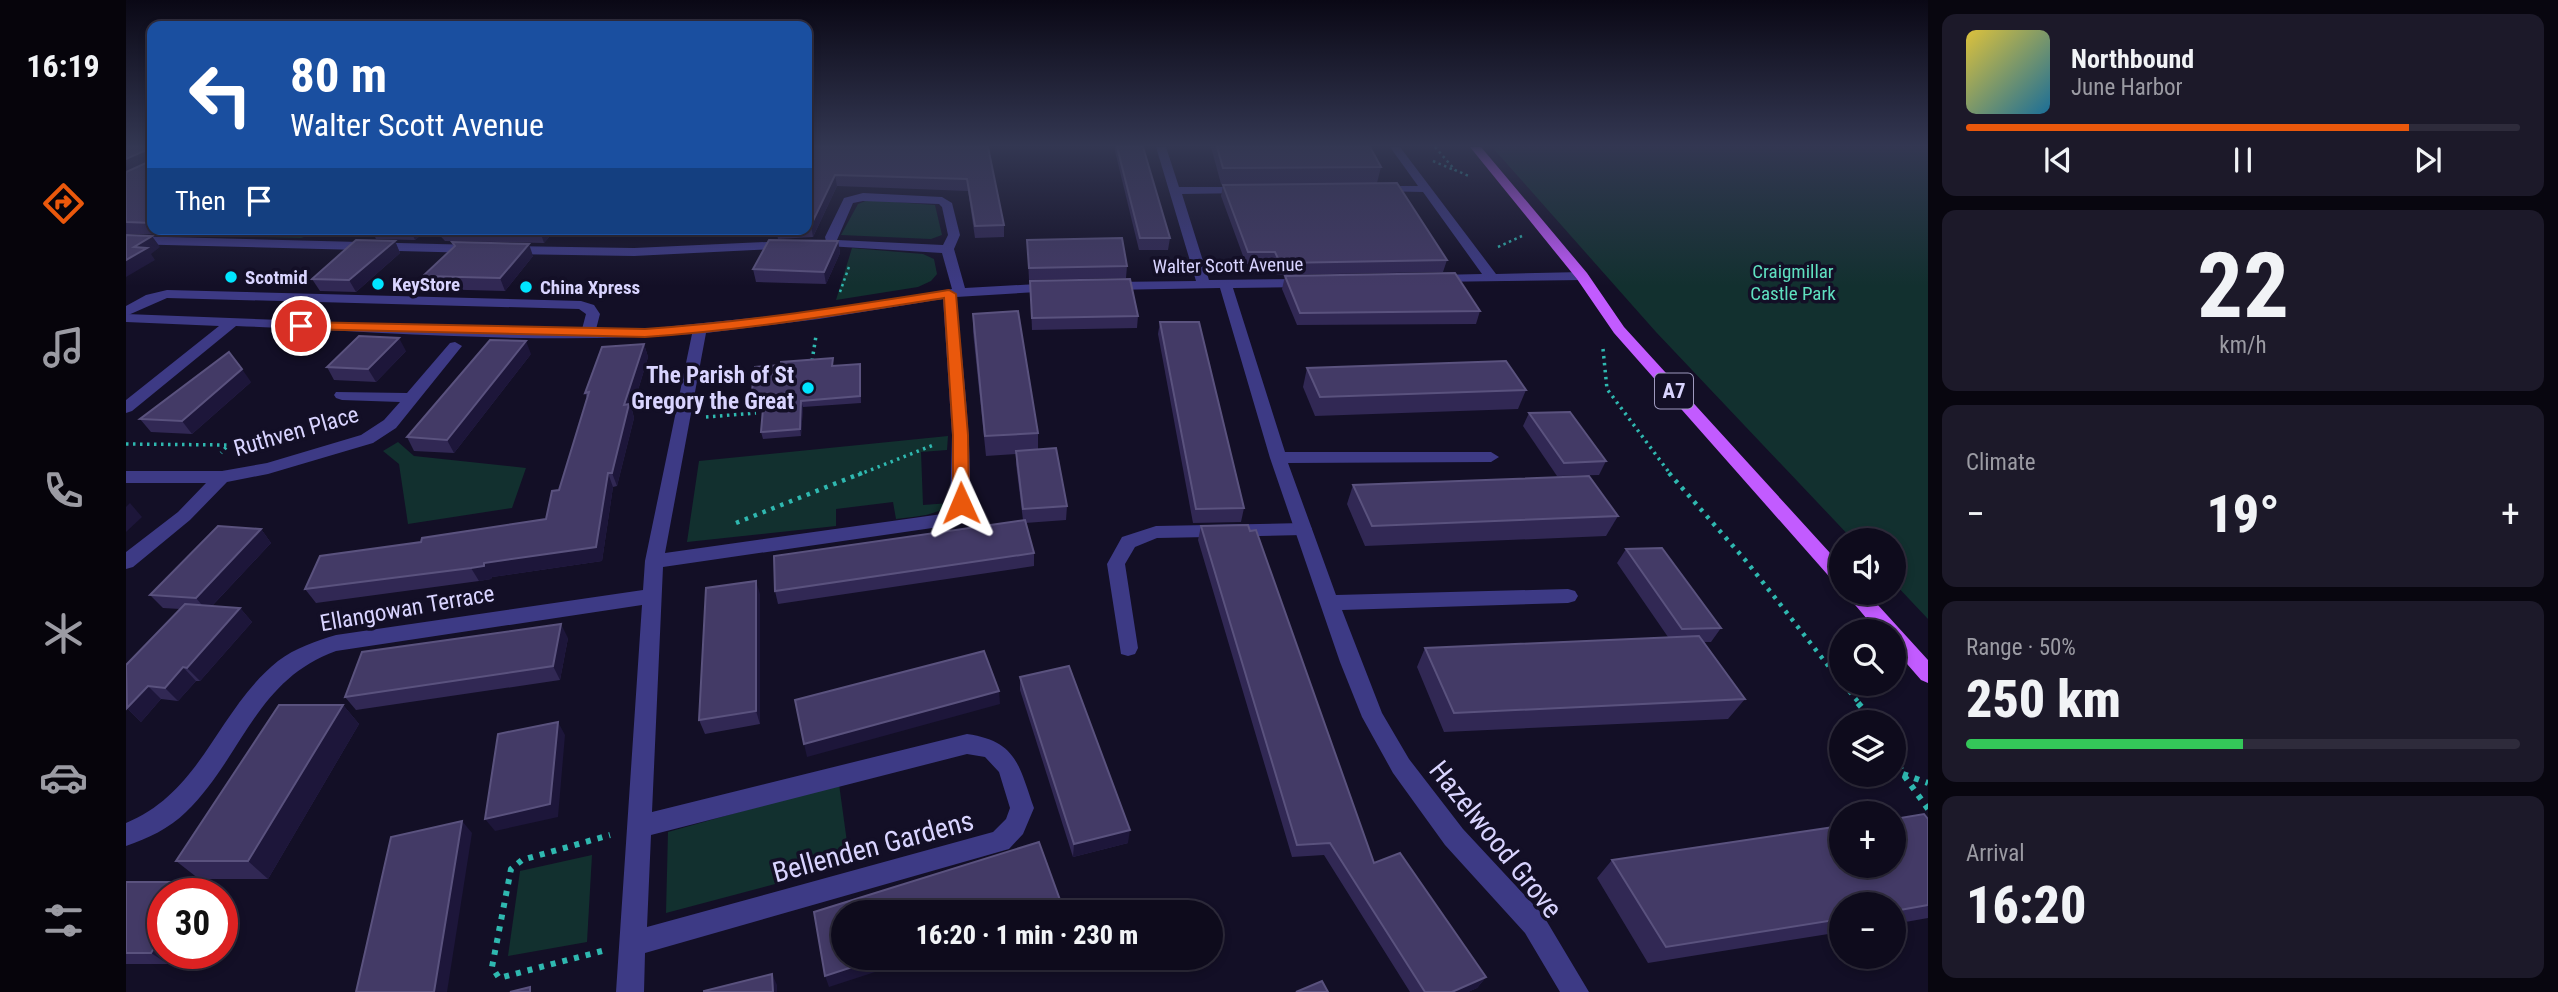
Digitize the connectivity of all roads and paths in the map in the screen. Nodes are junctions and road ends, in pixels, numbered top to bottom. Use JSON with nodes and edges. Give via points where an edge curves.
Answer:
{"nodes":[{"id":1,"x":1176,"y":193,"type":"edge"},
{"id":2,"x":1427,"y":193,"type":"edge"},
{"id":3,"x":1513,"y":193,"type":"edge"},
{"id":4,"x":1541,"y":227,"type":"junction"},
{"id":5,"x":126,"y":240,"type":"edge"},
{"id":6,"x":818,"y":244,"type":"junction"},
{"id":7,"x":857,"y":244,"type":"junction"},
{"id":8,"x":948,"y":249,"type":"junction"},
{"id":9,"x":1476,"y":258,"type":"junction"},
{"id":10,"x":1582,"y":276,"type":"junction"},
{"id":11,"x":1492,"y":278,"type":"junction"},
{"id":12,"x":1423,"y":279,"type":"edge"},
{"id":13,"x":1327,"y":282,"type":"edge"},
{"id":14,"x":1215,"y":284,"type":"junction"},
{"id":15,"x":1069,"y":286,"type":"edge"},
{"id":16,"x":1096,"y":286,"type":"edge"},
{"id":17,"x":954,"y":293,"type":"junction"},
{"id":18,"x":126,"y":312,"type":"edge"},
{"id":19,"x":833,"y":313,"type":"junction"},
{"id":20,"x":126,"y":318,"type":"edge"},
{"id":21,"x":231,"y":323,"type":"junction"},
{"id":22,"x":700,"y":329,"type":"junction"},
{"id":23,"x":1619,"y":330,"type":"junction"},
{"id":24,"x":588,"y":333,"type":"junction"},
{"id":25,"x":454,"y":346,"type":"dead end"},
{"id":26,"x":342,"y":395,"type":"dead end"},
{"id":27,"x":411,"y":398,"type":"junction"},
{"id":28,"x":126,"y":408,"type":"edge"},
{"id":29,"x":756,"y":413,"type":"dead end"},
{"id":30,"x":681,"y":419,"type":"junction"},
{"id":31,"x":960,"y":435,"type":"junction"},
{"id":32,"x":126,"y":444,"type":"edge"},
{"id":33,"x":1491,"y":457,"type":"dead end"},
{"id":34,"x":1278,"y":458,"type":"junction"},
{"id":35,"x":126,"y":477,"type":"edge"},
{"id":36,"x":198,"y":477,"type":"junction"},
{"id":37,"x":222,"y":477,"type":"junction"},
{"id":38,"x":726,"y":527,"type":"dead end"},
{"id":39,"x":1303,"y":529,"type":"junction"},
{"id":40,"x":654,"y":561,"type":"junction"},
{"id":41,"x":126,"y":562,"type":"edge"},
{"id":42,"x":1829,"y":564,"type":"edge"},
{"id":43,"x":650,"y":596,"type":"junction"},
{"id":44,"x":1568,"y":596,"type":"dead end"},
{"id":45,"x":1330,"y":603,"type":"junction"},
{"id":46,"x":1866,"y":605,"type":"edge"},
{"id":47,"x":1878,"y":619,"type":"edge"},
{"id":48,"x":1128,"y":648,"type":"dead end"},
{"id":49,"x":1906,"y":649,"type":"edge"},
{"id":50,"x":1829,"y":666,"type":"edge"},
{"id":51,"x":1928,"y":674,"type":"edge"},
{"id":52,"x":1853,"y":696,"type":"edge"},
{"id":53,"x":1864,"y":710,"type":"edge"},
{"id":54,"x":1906,"y":775,"type":"edge"},
{"id":55,"x":1906,"y":778,"type":"edge"},
{"id":56,"x":1928,"y":783,"type":"edge"},
{"id":57,"x":1928,"y":809,"type":"edge"},
{"id":58,"x":641,"y":826,"type":"junction"},
{"id":59,"x":126,"y":835,"type":"edge"},
{"id":60,"x":631,"y":944,"type":"junction"},
{"id":61,"x":630,"y":992,"type":"edge"},
{"id":62,"x":1575,"y":992,"type":"edge"}],
"edges":[{"from":1,"to":14,"type":"street","name":"Hazelwood Grove"},
{"from":2,"to":9,"type":"street"},
{"from":3,"to":4,"type":"main road","number":"A7"},
{"from":4,"to":9,"type":"path"},
{"from":4,"to":10,"type":"main road","number":"A7"},
{"from":5,"to":6,"type":"street","via":[[634,252]]},
{"from":6,"to":7,"type":"street"},
{"from":6,"to":8,"type":"street","via":[[831,237],[848,201],[889,198],[942,201],[948,206],[954,235]]},
{"from":7,"to":8,"type":"street"},
{"from":7,"to":19,"type":"path"},
{"from":8,"to":17,"type":"street"},
{"from":9,"to":11,"type":"street"},
{"from":10,"to":11,"type":"street"},
{"from":10,"to":23,"type":"main road","number":"A7"},
{"from":11,"to":12,"type":"street"},
{"from":13,"to":14,"type":"street","name":"Walter Scott Avenue"},
{"from":14,"to":16,"type":"street","name":"Walter Scott Avenue"},
{"from":14,"to":34,"type":"street","name":"Hazelwood Grove"},
{"from":15,"to":17,"type":"street"},
{"from":17,"to":19,"type":"street"},
{"from":17,"to":31,"type":"street"},
{"from":18,"to":24,"type":"street","via":[[167,294],[581,305],[593,314]]},
{"from":19,"to":22,"type":"street"},
{"from":20,"to":21,"type":"street"},
{"from":21,"to":24,"type":"street"},
{"from":21,"to":28,"type":"street"},
{"from":22,"to":24,"type":"street"},
{"from":22,"to":30,"type":"street"},
{"from":23,"to":42,"type":"main road","number":"A7"},
{"from":23,"to":50,"type":"path","via":[[1602,336],[1607,389],[1669,473]]},
{"from":25,"to":27,"type":"street","name":"Ruthven Place"},
{"from":26,"to":27,"type":"street","name":"Ruthven Place"},
{"from":27,"to":37,"type":"street","name":"Ruthven Place","via":[[390,424],[367,439]]},
{"from":29,"to":30,"type":"path"},
{"from":30,"to":40,"type":"street"},
{"from":31,"to":38,"type":"path"},
{"from":31,"to":40,"type":"street","via":[[961,503],[958,514],[946,520]]},
{"from":32,"to":36,"type":"path","via":[[228,445]]},
{"from":33,"to":34,"type":"street"},
{"from":34,"to":39,"type":"street","name":"Hazelwood Grove"},
{"from":35,"to":36,"type":"street","name":"Ruthven Place"},
{"from":36,"to":37,"type":"street","name":"Ruthven Place"},
{"from":37,"to":41,"type":"street","name":"Ruthven Place","via":[[184,516]]},
{"from":39,"to":45,"type":"street","name":"Hazelwood Grove"},
{"from":39,"to":48,"type":"street","via":[[1156,532],[1128,542],[1116,564]]},
{"from":40,"to":43,"type":"street"},
{"from":43,"to":58,"type":"street"},
{"from":43,"to":59,"type":"street","name":"Ellangowan Terrace","via":[[336,643],[311,651],[265,687],[190,796],[161,819]]},
{"from":44,"to":45,"type":"street"},
{"from":45,"to":62,"type":"street","name":"Hazelwood Grove","via":[[1373,717],[1401,766],[1454,837],[1534,924]]},
{"from":46,"to":47,"type":"main road"},
{"from":49,"to":51,"type":"main road"},
{"from":52,"to":53,"type":"path"},
{"from":54,"to":56,"type":"path"},
{"from":55,"to":57,"type":"path"},
{"from":58,"to":60,"type":"street"},
{"from":58,"to":60,"type":"path","via":[[522,860],[511,869],[492,967],[499,978]]},
{"from":58,"to":60,"type":"street","name":"Bellenden Gardens","via":[[967,744],[987,745],[1002,755],[1021,808],[1014,826],[1000,841]]},
{"from":60,"to":61,"type":"street"}]}
